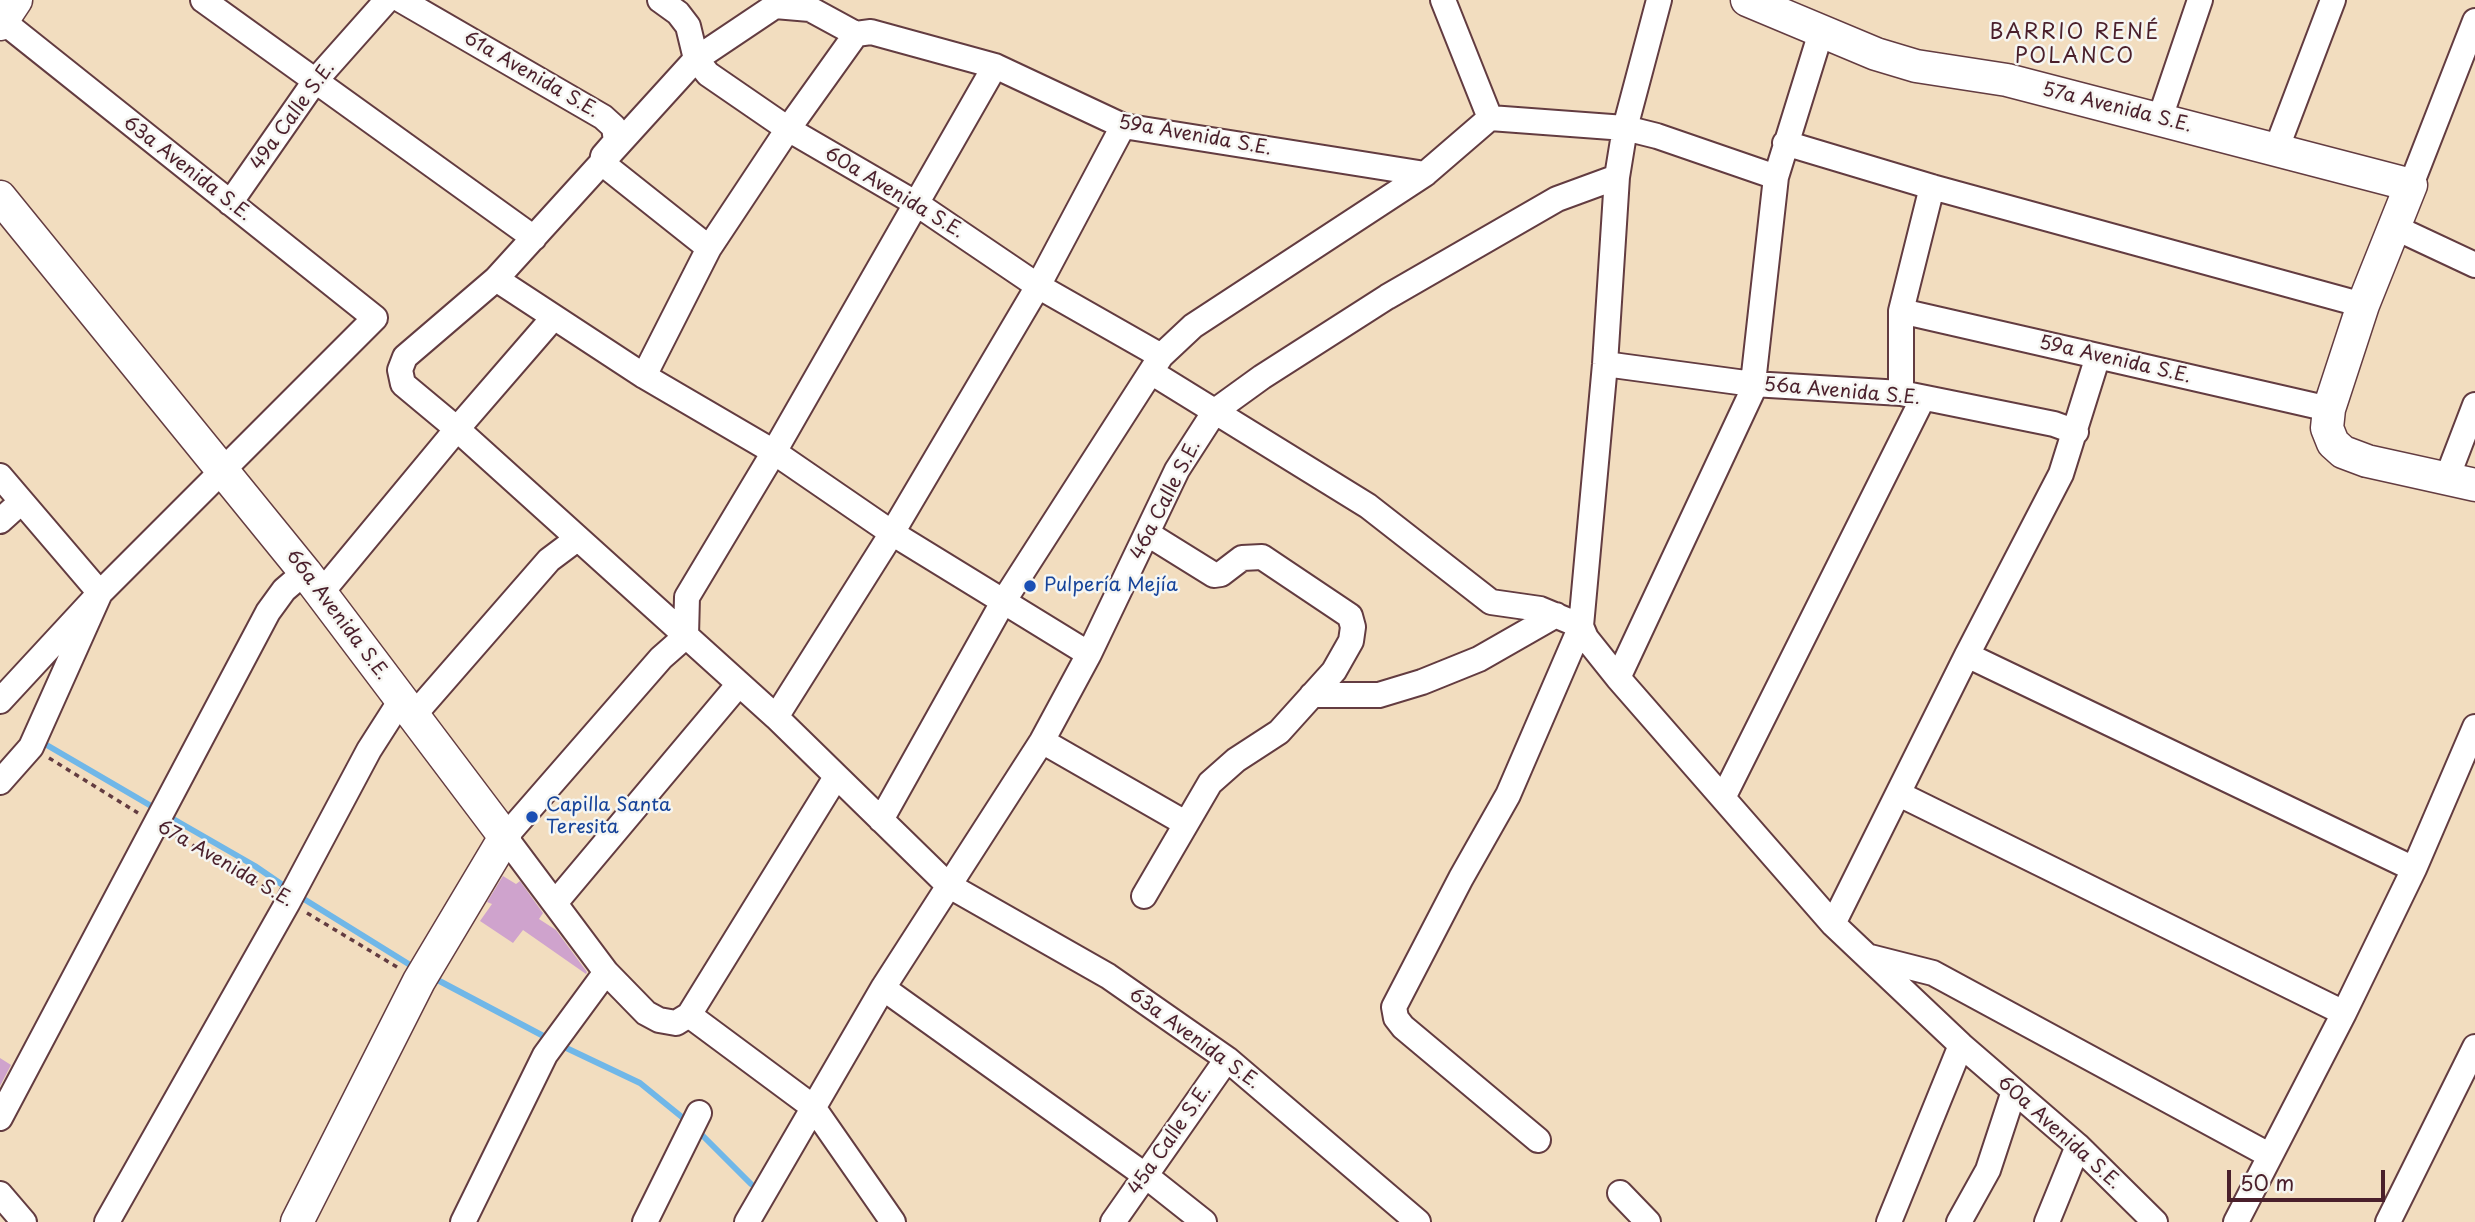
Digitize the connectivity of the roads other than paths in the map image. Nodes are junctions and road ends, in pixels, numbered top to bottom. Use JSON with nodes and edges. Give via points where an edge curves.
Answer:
{"nodes":[{"id":1,"x":203,"y":0,"type":"edge"},
{"id":2,"x":387,"y":0,"type":"edge"},
{"id":3,"x":401,"y":0,"type":"edge"},
{"id":4,"x":660,"y":0,"type":"edge"},
{"id":5,"x":1443,"y":0,"type":"edge"},
{"id":6,"x":1659,"y":0,"type":"edge"},
{"id":7,"x":1747,"y":0,"type":"edge"},
{"id":8,"x":2200,"y":0,"type":"edge"},
{"id":9,"x":2333,"y":0,"type":"edge"},
{"id":10,"x":5,"y":16,"type":"edge"},
{"id":11,"x":2475,"y":21,"type":"edge"},
{"id":12,"x":1821,"y":32,"type":"junction"},
{"id":13,"x":856,"y":34,"type":"junction"},
{"id":14,"x":696,"y":60,"type":"junction"},
{"id":15,"x":995,"y":66,"type":"junction"},
{"id":16,"x":314,"y":81,"type":"junction"},
{"id":17,"x":1490,"y":118,"type":"junction"},
{"id":18,"x":2160,"y":118,"type":"junction"},
{"id":19,"x":1124,"y":126,"type":"junction"},
{"id":20,"x":1625,"y":128,"type":"junction"},
{"id":21,"x":788,"y":129,"type":"junction"},
{"id":22,"x":1785,"y":142,"type":"junction"},
{"id":23,"x":2276,"y":150,"type":"junction"},
{"id":24,"x":602,"y":163,"type":"junction"},
{"id":25,"x":1424,"y":174,"type":"junction"},
{"id":26,"x":1618,"y":177,"type":"junction"},
{"id":27,"x":1776,"y":177,"type":"junction"},
{"id":28,"x":2411,"y":185,"type":"junction"},
{"id":29,"x":1932,"y":187,"type":"junction"},
{"id":30,"x":0,"y":197,"type":"edge"},
{"id":31,"x":230,"y":203,"type":"junction"},
{"id":32,"x":918,"y":204,"type":"junction"},
{"id":33,"x":2394,"y":227,"type":"junction"},
{"id":34,"x":534,"y":238,"type":"junction"},
{"id":35,"x":709,"y":248,"type":"junction"},
{"id":36,"x":2475,"y":265,"type":"edge"},
{"id":37,"x":496,"y":279,"type":"junction"},
{"id":38,"x":1038,"y":286,"type":"junction"},
{"id":39,"x":2362,"y":305,"type":"junction"},
{"id":40,"x":1901,"y":311,"type":"junction"},
{"id":41,"x":554,"y":317,"type":"junction"},
{"id":42,"x":2098,"y":356,"type":"junction"},
{"id":43,"x":1156,"y":364,"type":"junction"},
{"id":44,"x":1605,"y":364,"type":"junction"},
{"id":45,"x":643,"y":376,"type":"junction"},
{"id":46,"x":1753,"y":384,"type":"junction"},
{"id":47,"x":1912,"y":395,"type":"junction"},
{"id":48,"x":2475,"y":405,"type":"edge"},
{"id":49,"x":2329,"y":409,"type":"junction"},
{"id":50,"x":1215,"y":411,"type":"junction"},
{"id":51,"x":457,"y":429,"type":"junction"},
{"id":52,"x":2076,"y":432,"type":"junction"},
{"id":53,"x":774,"y":452,"type":"junction"},
{"id":54,"x":223,"y":471,"type":"junction"},
{"id":55,"x":0,"y":476,"type":"edge"},
{"id":56,"x":2461,"y":482,"type":"edge"},
{"id":57,"x":21,"y":502,"type":"junction"},
{"id":58,"x":0,"y":521,"type":"edge"},
{"id":59,"x":892,"y":533,"type":"junction"},
{"id":60,"x":1148,"y":534,"type":"junction"},
{"id":61,"x":578,"y":540,"type":"junction"},
{"id":62,"x":313,"y":582,"type":"junction"},
{"id":63,"x":100,"y":593,"type":"junction"},
{"id":64,"x":1003,"y":602,"type":"junction"},
{"id":65,"x":1556,"y":615,"type":"junction"},
{"id":66,"x":1581,"y":626,"type":"junction"},
{"id":67,"x":686,"y":636,"type":"junction"},
{"id":68,"x":1089,"y":654,"type":"junction"},
{"id":69,"x":1967,"y":655,"type":"junction"},
{"id":70,"x":1618,"y":678,"type":"junction"},
{"id":71,"x":739,"y":684,"type":"junction"},
{"id":72,"x":1312,"y":695,"type":"junction"},
{"id":73,"x":0,"y":701,"type":"edge"},
{"id":74,"x":407,"y":708,"type":"junction"},
{"id":75,"x":776,"y":717,"type":"junction"},
{"id":76,"x":2475,"y":727,"type":"edge"},
{"id":77,"x":1042,"y":741,"type":"junction"},
{"id":78,"x":836,"y":777,"type":"junction"},
{"id":79,"x":0,"y":782,"type":"edge"},
{"id":80,"x":1899,"y":794,"type":"junction"},
{"id":81,"x":1723,"y":798,"type":"junction"},
{"id":82,"x":881,"y":820,"type":"junction"},
{"id":83,"x":1185,"y":823,"type":"junction"},
{"id":84,"x":505,"y":837,"type":"junction"},
{"id":85,"x":2414,"y":869,"type":"junction"},
{"id":86,"x":948,"y":885,"type":"junction"},
{"id":87,"x":1144,"y":896,"type":"dead end"},
{"id":88,"x":555,"y":903,"type":"junction"},
{"id":89,"x":1833,"y":925,"type":"junction"},
{"id":90,"x":1869,"y":957,"type":"junction"},
{"id":91,"x":606,"y":971,"type":"junction"},
{"id":92,"x":883,"y":988,"type":"junction"},
{"id":93,"x":2344,"y":1013,"type":"junction"},
{"id":94,"x":683,"y":1019,"type":"junction"},
{"id":95,"x":1961,"y":1045,"type":"junction"},
{"id":96,"x":2475,"y":1046,"type":"edge"},
{"id":97,"x":1227,"y":1059,"type":"junction"},
{"id":98,"x":2014,"y":1091,"type":"junction"},
{"id":99,"x":813,"y":1107,"type":"junction"},
{"id":100,"x":699,"y":1113,"type":"dead end"},
{"id":101,"x":0,"y":1118,"type":"edge"},
{"id":102,"x":1538,"y":1140,"type":"dead end"},
{"id":103,"x":2078,"y":1146,"type":"junction"},
{"id":104,"x":2269,"y":1156,"type":"junction"},
{"id":105,"x":1146,"y":1175,"type":"junction"},
{"id":106,"x":1620,"y":1193,"type":"dead end"},
{"id":107,"x":0,"y":1194,"type":"edge"},
{"id":108,"x":24,"y":1222,"type":"edge"},
{"id":109,"x":107,"y":1222,"type":"edge"},
{"id":110,"x":297,"y":1222,"type":"edge"},
{"id":111,"x":463,"y":1222,"type":"edge"},
{"id":112,"x":645,"y":1222,"type":"edge"},
{"id":113,"x":747,"y":1222,"type":"edge"},
{"id":114,"x":893,"y":1222,"type":"edge"},
{"id":115,"x":1113,"y":1222,"type":"edge"},
{"id":116,"x":1204,"y":1222,"type":"edge"},
{"id":117,"x":1418,"y":1222,"type":"edge"},
{"id":118,"x":1648,"y":1222,"type":"edge"},
{"id":119,"x":1889,"y":1222,"type":"edge"},
{"id":120,"x":1959,"y":1222,"type":"edge"},
{"id":121,"x":2047,"y":1222,"type":"edge"},
{"id":122,"x":2155,"y":1222,"type":"edge"},
{"id":123,"x":2236,"y":1222,"type":"edge"},
{"id":124,"x":2388,"y":1222,"type":"edge"}],
"edges":[{"from":1,"to":16,"type":"street"},
{"from":2,"to":16,"type":"street","name":"49a Calle S.E."},
{"from":3,"to":24,"type":"street","name":"61a Avenida S.E.","via":[[603,117],[614,127],[616,141]]},
{"from":4,"to":14,"type":"street","via":[[688,26]]},
{"from":5,"to":17,"type":"street"},
{"from":6,"to":20,"type":"street"},
{"from":7,"to":12,"type":"street","name":"57a Avenida S.E."},
{"from":8,"to":18,"type":"street"},
{"from":9,"to":23,"type":"street"},
{"from":10,"to":31,"type":"street","name":"63a Avenida S.E."},
{"from":11,"to":28,"type":"street"},
{"from":12,"to":18,"type":"street","name":"57a Avenida S.E.","via":[[1916,66],[2007,80]]},
{"from":12,"to":22,"type":"street"},
{"from":13,"to":14,"type":"street","via":[[810,9],[775,6]]},
{"from":13,"to":15,"type":"street","name":"59a Avenida S.E.","via":[[871,32]]},
{"from":13,"to":21,"type":"street"},
{"from":14,"to":21,"type":"street","name":"60a Avenida S.E.","via":[[708,74]]},
{"from":14,"to":24,"type":"street"},
{"from":15,"to":19,"type":"street","name":"59a Avenida S.E."},
{"from":15,"to":32,"type":"street"},
{"from":16,"to":31,"type":"street","name":"49a Calle S.E."},
{"from":16,"to":34,"type":"street"},
{"from":17,"to":20,"type":"street"},
{"from":17,"to":25,"type":"street"},
{"from":18,"to":23,"type":"street","name":"57a Avenida S.E."},
{"from":19,"to":25,"type":"street","name":"59a Avenida S.E."},
{"from":19,"to":38,"type":"street"},
{"from":20,"to":26,"type":"street"},
{"from":20,"to":27,"type":"street"},
{"from":21,"to":32,"type":"street","name":"60a Avenida S.E."},
{"from":21,"to":35,"type":"street"},
{"from":22,"to":27,"type":"street"},
{"from":22,"to":29,"type":"street"},
{"from":23,"to":28,"type":"street","name":"57a Avenida S.E."},
{"from":24,"to":34,"type":"street"},
{"from":24,"to":35,"type":"street"},
{"from":25,"to":43,"type":"street","via":[[1193,326]]},
{"from":26,"to":44,"type":"street"},
{"from":26,"to":50,"type":"street","name":"46a Calle S.E.","via":[[1556,199],[1319,340]]},
{"from":27,"to":46,"type":"street"},
{"from":28,"to":33,"type":"street"},
{"from":29,"to":39,"type":"street"},
{"from":29,"to":40,"type":"street"},
{"from":30,"to":54,"type":"street","name":"66a Avenida S.E."},
{"from":31,"to":54,"type":"street","name":"63a Avenida S.E.","via":[[375,318]]},
{"from":32,"to":38,"type":"street","name":"60a Avenida S.E."},
{"from":32,"to":53,"type":"street"},
{"from":33,"to":36,"type":"street"},
{"from":33,"to":39,"type":"street"},
{"from":34,"to":37,"type":"street"},
{"from":35,"to":45,"type":"street"},
{"from":37,"to":41,"type":"street"},
{"from":37,"to":51,"type":"street","via":[[405,357],[400,370],[403,384]]},
{"from":38,"to":43,"type":"street","name":"60a Avenida S.E."},
{"from":38,"to":59,"type":"street"},
{"from":39,"to":49,"type":"street"},
{"from":40,"to":42,"type":"street","name":"59a Avenida S.E."},
{"from":40,"to":47,"type":"street"},
{"from":41,"to":45,"type":"street"},
{"from":41,"to":51,"type":"street"},
{"from":42,"to":49,"type":"street","name":"59a Avenida S.E."},
{"from":42,"to":52,"type":"street"},
{"from":43,"to":50,"type":"street","name":"60a Avenida S.E."},
{"from":43,"to":64,"type":"street"},
{"from":44,"to":46,"type":"street","name":"56a Avenida S.E."},
{"from":44,"to":66,"type":"street"},
{"from":45,"to":53,"type":"street"},
{"from":46,"to":47,"type":"street","name":"56a Avenida S.E."},
{"from":46,"to":70,"type":"street"},
{"from":47,"to":52,"type":"street","name":"56a Avenida S.E."},
{"from":47,"to":81,"type":"street"},
{"from":48,"to":56,"type":"street"},
{"from":49,"to":56,"type":"street","via":[[2327,428],[2343,452]]},
{"from":50,"to":60,"type":"street","name":"46a Calle S.E.","via":[[1177,470]]},
{"from":50,"to":65,"type":"street","name":"60a Avenida S.E.","via":[[1368,506],[1491,602]]},
{"from":51,"to":61,"type":"street"},
{"from":51,"to":62,"type":"street"},
{"from":52,"to":69,"type":"street","via":[[2061,474]]},
{"from":53,"to":59,"type":"street"},
{"from":53,"to":67,"type":"street","via":[[687,597]]},
{"from":54,"to":62,"type":"street","name":"66a Avenida S.E."},
{"from":54,"to":63,"type":"street"},
{"from":55,"to":57,"type":"street"},
{"from":57,"to":58,"type":"street"},
{"from":57,"to":63,"type":"street"},
{"from":59,"to":64,"type":"street"},
{"from":59,"to":75,"type":"street"},
{"from":60,"to":68,"type":"street","name":"46a Calle S.E."},
{"from":60,"to":72,"type":"street","via":[[1214,575],[1242,558],[1262,557],[1350,616],[1351,641],[1334,671]]},
{"from":61,"to":67,"type":"street"},
{"from":61,"to":74,"type":"street","via":[[549,560]]},
{"from":62,"to":74,"type":"street","name":"66a Avenida S.E."},
{"from":62,"to":101,"type":"street","via":[[284,590],[268,612]]},
{"from":63,"to":73,"type":"street"},
{"from":63,"to":79,"type":"street","via":[[31,747]]},
{"from":64,"to":68,"type":"street"},
{"from":64,"to":82,"type":"street"},
{"from":65,"to":66,"type":"street","name":"60a Avenida S.E."},
{"from":65,"to":72,"type":"street","via":[[1479,659],[1422,682],[1379,695]]},
{"from":66,"to":70,"type":"street","name":"60a Avenida S.E."},
{"from":66,"to":102,"type":"street","via":[[1507,795],[1394,1007],[1403,1027]]},
{"from":67,"to":71,"type":"street"},
{"from":67,"to":84,"type":"street","via":[[661,658]]},
{"from":68,"to":77,"type":"street","name":"46a Calle S.E."},
{"from":69,"to":80,"type":"street"},
{"from":69,"to":85,"type":"street"},
{"from":70,"to":81,"type":"street","name":"60a Avenida S.E."},
{"from":71,"to":75,"type":"street"},
{"from":71,"to":88,"type":"street"},
{"from":72,"to":83,"type":"street","via":[[1279,732],[1210,783]]},
{"from":74,"to":84,"type":"street","name":"66a Avenida S.E."},
{"from":74,"to":109,"type":"street","via":[[369,750]]},
{"from":75,"to":78,"type":"street"},
{"from":76,"to":85,"type":"street"},
{"from":77,"to":83,"type":"street"},
{"from":77,"to":86,"type":"street","name":"46a Calle S.E."},
{"from":78,"to":82,"type":"street"},
{"from":78,"to":94,"type":"street"},
{"from":80,"to":89,"type":"street"},
{"from":80,"to":93,"type":"street"},
{"from":81,"to":89,"type":"street","name":"60a Avenida S.E."},
{"from":82,"to":86,"type":"street","name":"63a Avenida S.E."},
{"from":83,"to":87,"type":"street"},
{"from":84,"to":88,"type":"street","name":"66a Avenida S.E."},
{"from":84,"to":110,"type":"street","via":[[419,981]]},
{"from":85,"to":93,"type":"street"},
{"from":86,"to":92,"type":"street","name":"46a Calle S.E."},
{"from":86,"to":97,"type":"street","name":"63a Avenida S.E.","via":[[1108,976]]},
{"from":88,"to":91,"type":"street","name":"66a Avenida S.E."},
{"from":89,"to":90,"type":"street","name":"60a Avenida S.E."},
{"from":90,"to":95,"type":"street","name":"60a Avenida S.E."},
{"from":90,"to":104,"type":"street","via":[[1933,973]]},
{"from":91,"to":94,"type":"street","name":"66a Avenida S.E.","via":[[646,1013],[659,1020]]},
{"from":91,"to":111,"type":"street","via":[[545,1055]]},
{"from":92,"to":99,"type":"street","name":"46a Calle S.E."},
{"from":92,"to":105,"type":"street"},
{"from":93,"to":104,"type":"street"},
{"from":94,"to":99,"type":"street","name":"66a Avenida S.E."},
{"from":95,"to":98,"type":"street","name":"60a Avenida S.E."},
{"from":95,"to":119,"type":"street"},
{"from":96,"to":124,"type":"street"},
{"from":97,"to":105,"type":"street","name":"45a Calle S.E."},
{"from":97,"to":117,"type":"street","name":"63a Avenida S.E."},
{"from":98,"to":103,"type":"street","name":"60a Avenida S.E."},
{"from":98,"to":120,"type":"street","via":[[1988,1170]]},
{"from":99,"to":113,"type":"street","name":"46a Calle S.E."},
{"from":99,"to":114,"type":"street"},
{"from":100,"to":112,"type":"street"},
{"from":103,"to":121,"type":"street"},
{"from":103,"to":122,"type":"street","name":"60a Avenida S.E."},
{"from":104,"to":123,"type":"street"},
{"from":105,"to":115,"type":"street","name":"45a Calle S.E."},
{"from":105,"to":116,"type":"street"},
{"from":106,"to":118,"type":"street"},
{"from":107,"to":108,"type":"street"}]}
